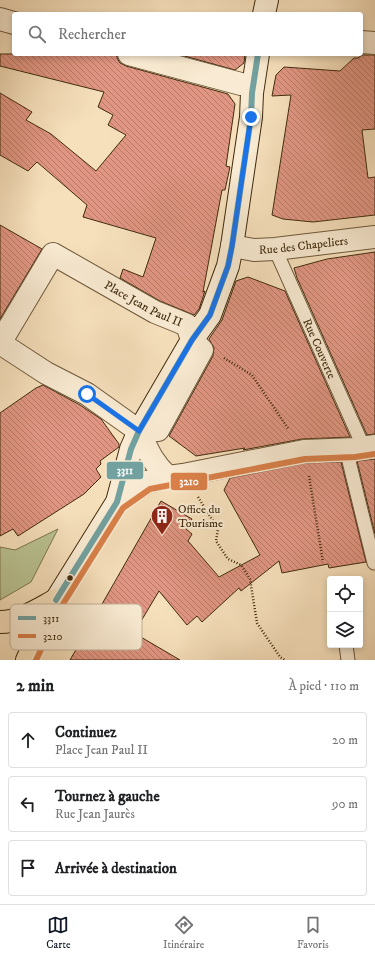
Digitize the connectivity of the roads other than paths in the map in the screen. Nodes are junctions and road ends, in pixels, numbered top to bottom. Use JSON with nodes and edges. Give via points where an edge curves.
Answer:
{"nodes":[{"id":1,"x":267,"y":0,"type":"edge"},
{"id":2,"x":264,"y":12,"type":"edge"},
{"id":3,"x":0,"y":19,"type":"edge"},
{"id":4,"x":12,"y":22,"type":"edge"},
{"id":5,"x":363,"y":42,"type":"edge"},
{"id":6,"x":375,"y":43,"type":"edge"},
{"id":7,"x":136,"y":56,"type":"edge"},
{"id":8,"x":258,"y":56,"type":"edge"},
{"id":9,"x":253,"y":85,"type":"junction"},
{"id":10,"x":375,"y":237,"type":"edge"},
{"id":11,"x":232,"y":246,"type":"junction"},
{"id":12,"x":274,"y":249,"type":"junction"},
{"id":13,"x":192,"y":340,"type":"junction"},
{"id":14,"x":0,"y":343,"type":"edge"},
{"id":15,"x":139,"y":431,"type":"junction"},
{"id":16,"x":362,"y":448,"type":"edge"},
{"id":17,"x":176,"y":476,"type":"junction"},
{"id":18,"x":117,"y":502,"type":"junction"},
{"id":19,"x":374,"y":563,"type":"edge"},
{"id":20,"x":56,"y":600,"type":"junction"},
{"id":21,"x":49,"y":604,"type":"edge"},
{"id":22,"x":54,"y":604,"type":"edge"},
{"id":23,"x":10,"y":621,"type":"edge"},
{"id":24,"x":0,"y":622,"type":"edge"},
{"id":25,"x":346,"y":648,"type":"edge"},
{"id":26,"x":32,"y":650,"type":"edge"},
{"id":27,"x":27,"y":660,"type":"edge"},
{"id":28,"x":348,"y":660,"type":"edge"}],
"edges":[{"from":1,"to":2,"type":"street"},
{"from":3,"to":4,"type":"street"},
{"from":5,"to":6,"type":"street"},
{"from":7,"to":9,"type":"street"},
{"from":8,"to":9,"type":"street"},
{"from":9,"to":11,"type":"street","via":[[251,117]]},
{"from":10,"to":12,"type":"street","name":"Rue des Chapeliers"},
{"from":11,"to":12,"type":"street","name":"Rue des Chapeliers","via":[[254,250]]},
{"from":11,"to":13,"type":"street","via":[[228,266],[210,315]]},
{"from":12,"to":16,"type":"lane","name":"Rue Couverte"},
{"from":13,"to":14,"type":"street","name":"Place Jean Paul II","via":[[187,325],[155,312],[53,254]]},
{"from":13,"to":15,"type":"street"},
{"from":14,"to":15,"type":"street","name":"Place Jean Paul II","via":[[46,373],[87,394]]},
{"from":15,"to":17,"type":"street","via":[[157,467]]},
{"from":15,"to":18,"type":"street","via":[[131,449]]},
{"from":16,"to":17,"type":"street","via":[[304,451]]},
{"from":16,"to":19,"type":"lane","name":"Rue Couverte"},
{"from":17,"to":18,"type":"street","via":[[147,482]]},
{"from":18,"to":20,"type":"street"},
{"from":20,"to":21,"type":"main road"},
{"from":20,"to":22,"type":"main road"},
{"from":23,"to":24,"type":"main road"},
{"from":25,"to":28,"type":"lane"},
{"from":26,"to":27,"type":"main road"}]}
